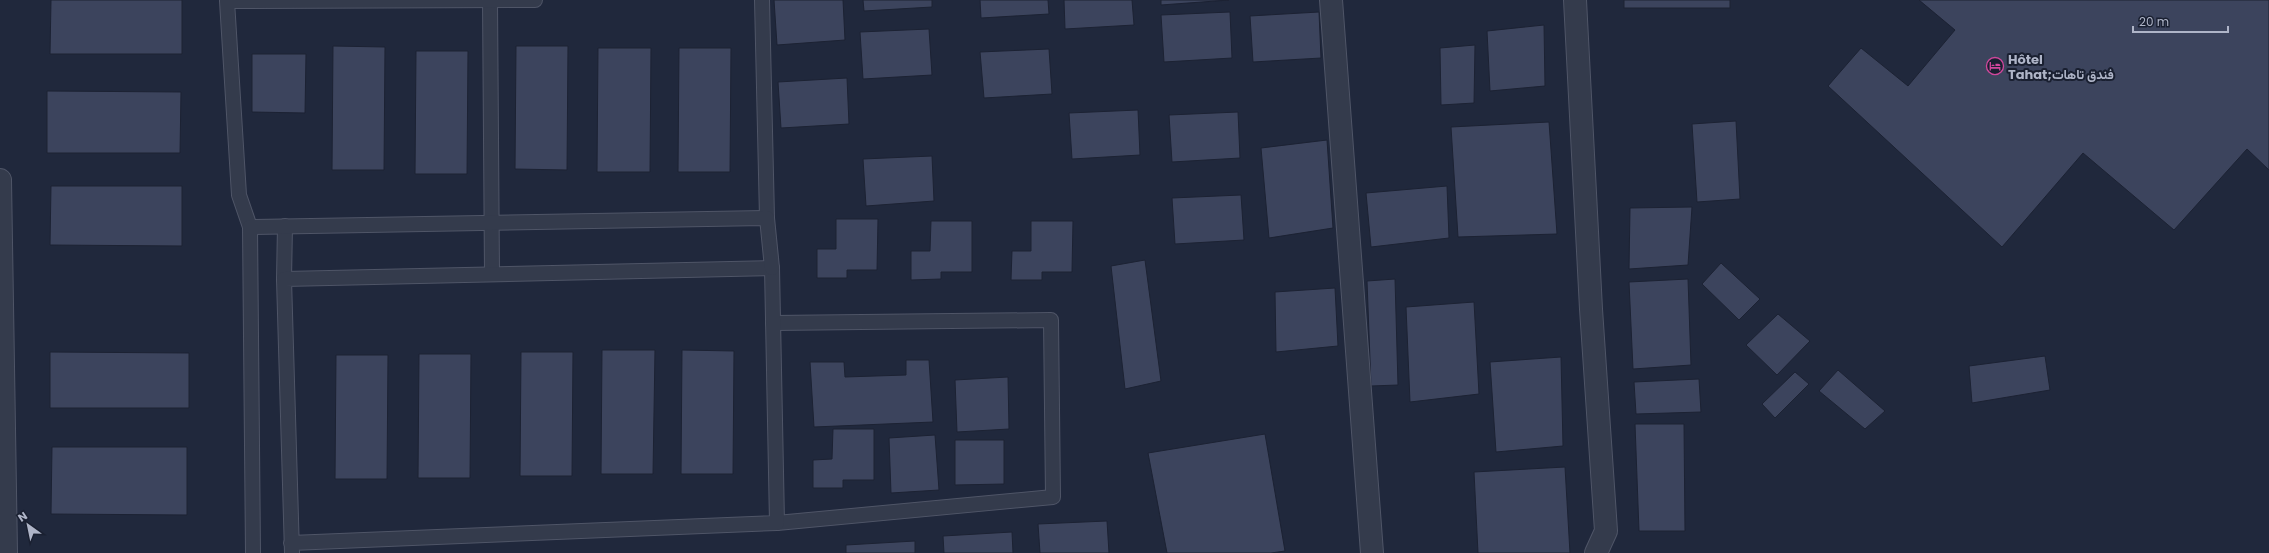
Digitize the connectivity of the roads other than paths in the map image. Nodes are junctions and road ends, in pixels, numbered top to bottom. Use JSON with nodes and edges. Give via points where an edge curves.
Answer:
{"nodes":[{"id":1,"x":535,"y":0,"type":"edge"},
{"id":2,"x":762,"y":0,"type":"edge"},
{"id":3,"x":1332,"y":0,"type":"edge"},
{"id":4,"x":1575,"y":0,"type":"edge"},
{"id":5,"x":490,"y":1,"type":"edge"},
{"id":6,"x":0,"y":180,"type":"edge"},
{"id":7,"x":767,"y":218,"type":"junction"},
{"id":8,"x":491,"y":223,"type":"junction"},
{"id":9,"x":285,"y":226,"type":"junction"},
{"id":10,"x":250,"y":227,"type":"junction"},
{"id":11,"x":772,"y":268,"type":"junction"},
{"id":12,"x":492,"y":274,"type":"junction"},
{"id":13,"x":284,"y":279,"type":"junction"},
{"id":14,"x":1,"y":320,"type":"edge"},
{"id":15,"x":773,"y":323,"type":"junction"},
{"id":16,"x":777,"y":523,"type":"junction"},
{"id":17,"x":291,"y":548,"type":"edge"},
{"id":18,"x":6,"y":553,"type":"edge"},
{"id":19,"x":253,"y":553,"type":"edge"},
{"id":20,"x":1372,"y":553,"type":"edge"},
{"id":21,"x":1596,"y":553,"type":"edge"}],
"edges":[{"from":1,"to":5,"type":"lane"},
{"from":2,"to":7,"type":"lane"},
{"from":3,"to":20,"type":"street"},
{"from":4,"to":21,"type":"street","via":[[1591,309],[1606,531]]},
{"from":5,"to":8,"type":"lane"},
{"from":5,"to":10,"type":"lane","via":[[227,1],[239,196]]},
{"from":6,"to":14,"type":"street"},
{"from":7,"to":8,"type":"lane"},
{"from":7,"to":11,"type":"lane"},
{"from":8,"to":9,"type":"lane"},
{"from":8,"to":12,"type":"lane"},
{"from":9,"to":10,"type":"lane"},
{"from":9,"to":13,"type":"lane"},
{"from":10,"to":19,"type":"lane"},
{"from":11,"to":12,"type":"lane"},
{"from":11,"to":15,"type":"lane"},
{"from":12,"to":13,"type":"lane"},
{"from":13,"to":17,"type":"lane"},
{"from":14,"to":18,"type":"street"},
{"from":15,"to":16,"type":"lane"},
{"from":15,"to":16,"type":"lane","via":[[1051,320],[1052,497]]},
{"from":16,"to":17,"type":"lane"}]}
